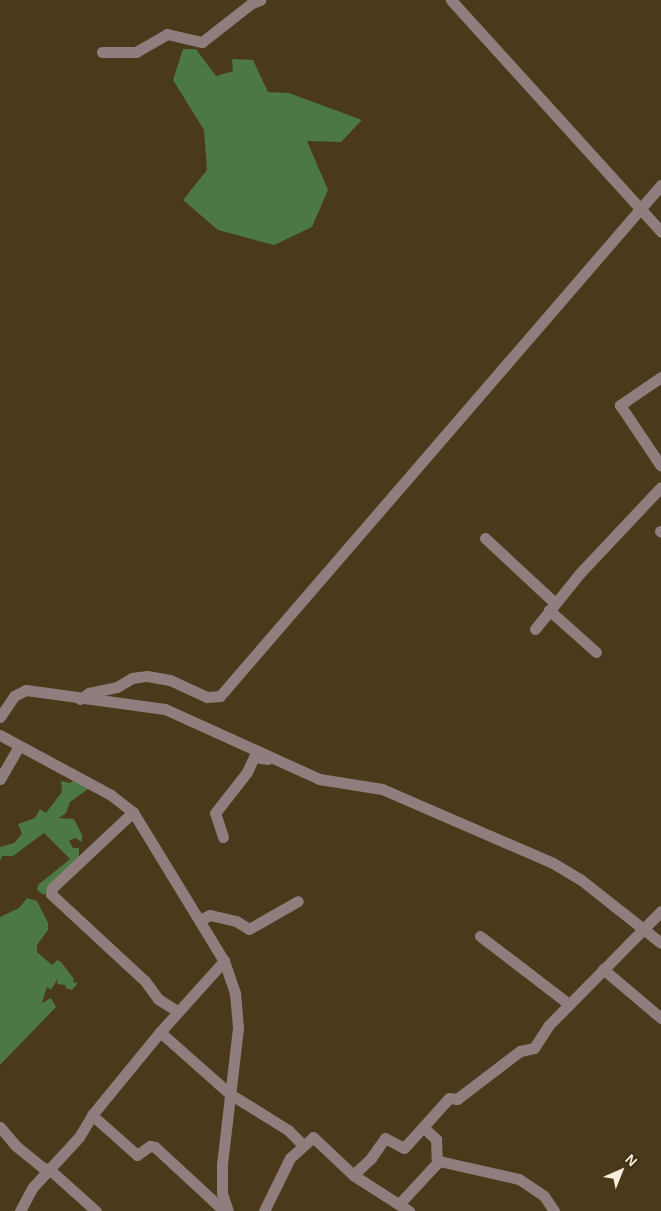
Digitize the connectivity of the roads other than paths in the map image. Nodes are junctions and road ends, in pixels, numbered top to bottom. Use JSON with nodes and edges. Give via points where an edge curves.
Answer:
{"nodes":[{"id":1,"x":260,"y":0,"type":"edge"},
{"id":2,"x":452,"y":0,"type":"edge"},
{"id":3,"x":102,"y":52,"type":"dead end"},
{"id":4,"x":661,"y":185,"type":"edge"},
{"id":5,"x":640,"y":210,"type":"junction"},
{"id":6,"x":661,"y":232,"type":"edge"},
{"id":7,"x":661,"y":377,"type":"edge"},
{"id":8,"x":661,"y":466,"type":"edge"},
{"id":9,"x":661,"y":487,"type":"edge"},
{"id":10,"x":485,"y":538,"type":"dead end"},
{"id":11,"x":552,"y":607,"type":"junction"},
{"id":12,"x":535,"y":629,"type":"dead end"},
{"id":13,"x":596,"y":652,"type":"dead end"},
{"id":14,"x":80,"y":699,"type":"junction"},
{"id":15,"x":0,"y":717,"type":"edge"},
{"id":16,"x":2,"y":740,"type":"edge"},
{"id":17,"x":19,"y":746,"type":"junction"},
{"id":18,"x":277,"y":760,"type":"junction"},
{"id":19,"x":0,"y":780,"type":"edge"},
{"id":20,"x":132,"y":812,"type":"junction"},
{"id":21,"x":223,"y":837,"type":"dead end"},
{"id":22,"x":298,"y":901,"type":"dead end"},
{"id":23,"x":661,"y":911,"type":"edge"},
{"id":24,"x":200,"y":920,"type":"junction"},
{"id":25,"x":644,"y":930,"type":"junction"},
{"id":26,"x":480,"y":936,"type":"dead end"},
{"id":27,"x":661,"y":943,"type":"edge"},
{"id":28,"x":224,"y":961,"type":"junction"},
{"id":29,"x":603,"y":969,"type":"junction"},
{"id":30,"x":569,"y":1004,"type":"junction"},
{"id":31,"x":177,"y":1011,"type":"junction"},
{"id":32,"x":661,"y":1018,"type":"edge"},
{"id":33,"x":160,"y":1032,"type":"junction"},
{"id":34,"x":230,"y":1094,"type":"junction"},
{"id":35,"x":92,"y":1115,"type":"junction"},
{"id":36,"x":0,"y":1127,"type":"edge"},
{"id":37,"x":423,"y":1127,"type":"junction"},
{"id":38,"x":302,"y":1144,"type":"junction"},
{"id":39,"x":436,"y":1163,"type":"junction"},
{"id":40,"x":49,"y":1169,"type":"junction"},
{"id":41,"x":353,"y":1175,"type":"junction"},
{"id":42,"x":398,"y":1204,"type":"junction"},
{"id":43,"x":22,"y":1210,"type":"edge"},
{"id":44,"x":222,"y":1210,"type":"edge"},
{"id":45,"x":96,"y":1211,"type":"edge"},
{"id":46,"x":264,"y":1211,"type":"edge"},
{"id":47,"x":409,"y":1211,"type":"edge"},
{"id":48,"x":554,"y":1211,"type":"edge"}],
"edges":[{"from":1,"to":3,"type":"street","via":[[202,42],[167,34],[136,52]]},
{"from":2,"to":5,"type":"street"},
{"from":4,"to":5,"type":"street"},
{"from":5,"to":6,"type":"street"},
{"from":5,"to":14,"type":"street","via":[[220,696],[207,697],[170,680],[147,676],[88,693]]},
{"from":7,"to":8,"type":"street","via":[[620,405]]},
{"from":9,"to":11,"type":"street","via":[[584,567]]},
{"from":10,"to":11,"type":"street"},
{"from":11,"to":12,"type":"street"},
{"from":11,"to":13,"type":"street"},
{"from":14,"to":15,"type":"street","via":[[26,690],[14,696]]},
{"from":14,"to":18,"type":"street","via":[[152,705]]},
{"from":16,"to":17,"type":"street"},
{"from":17,"to":19,"type":"street"},
{"from":17,"to":20,"type":"street","via":[[111,795]]},
{"from":18,"to":21,"type":"street","via":[[254,757],[247,772],[215,813]]},
{"from":18,"to":25,"type":"street","via":[[319,779],[382,789],[553,863],[580,879]]},
{"from":20,"to":24,"type":"street"},
{"from":20,"to":31,"type":"street","via":[[52,888],[51,894],[145,981],[158,999]]},
{"from":22,"to":24,"type":"street","via":[[249,929],[236,921],[210,916]]},
{"from":23,"to":25,"type":"street"},
{"from":24,"to":28,"type":"street"},
{"from":25,"to":27,"type":"street"},
{"from":25,"to":29,"type":"street"},
{"from":26,"to":30,"type":"street"},
{"from":28,"to":31,"type":"street"},
{"from":28,"to":34,"type":"street","via":[[235,992],[238,1022]]},
{"from":29,"to":30,"type":"street"},
{"from":29,"to":32,"type":"street"},
{"from":30,"to":37,"type":"street","via":[[544,1031],[534,1048],[520,1051],[456,1099],[449,1098]]},
{"from":31,"to":33,"type":"street"},
{"from":33,"to":34,"type":"street"},
{"from":33,"to":35,"type":"street"},
{"from":34,"to":38,"type":"street","via":[[288,1130]]},
{"from":34,"to":44,"type":"street","via":[[222,1165]]},
{"from":35,"to":40,"type":"street","via":[[79,1137]]},
{"from":35,"to":44,"type":"street","via":[[137,1155],[150,1146],[155,1147]]},
{"from":36,"to":40,"type":"street","via":[[16,1146],[43,1168]]},
{"from":37,"to":39,"type":"street","via":[[436,1139]]},
{"from":37,"to":41,"type":"street","via":[[404,1148],[385,1138],[372,1158]]},
{"from":38,"to":41,"type":"street","via":[[315,1137]]},
{"from":38,"to":46,"type":"street","via":[[277,1181]]},
{"from":39,"to":42,"type":"street"},
{"from":39,"to":48,"type":"street","via":[[520,1179],[544,1196]]},
{"from":40,"to":43,"type":"street","via":[[33,1187]]},
{"from":40,"to":45,"type":"street"},
{"from":41,"to":42,"type":"street"},
{"from":42,"to":47,"type":"street"}]}
